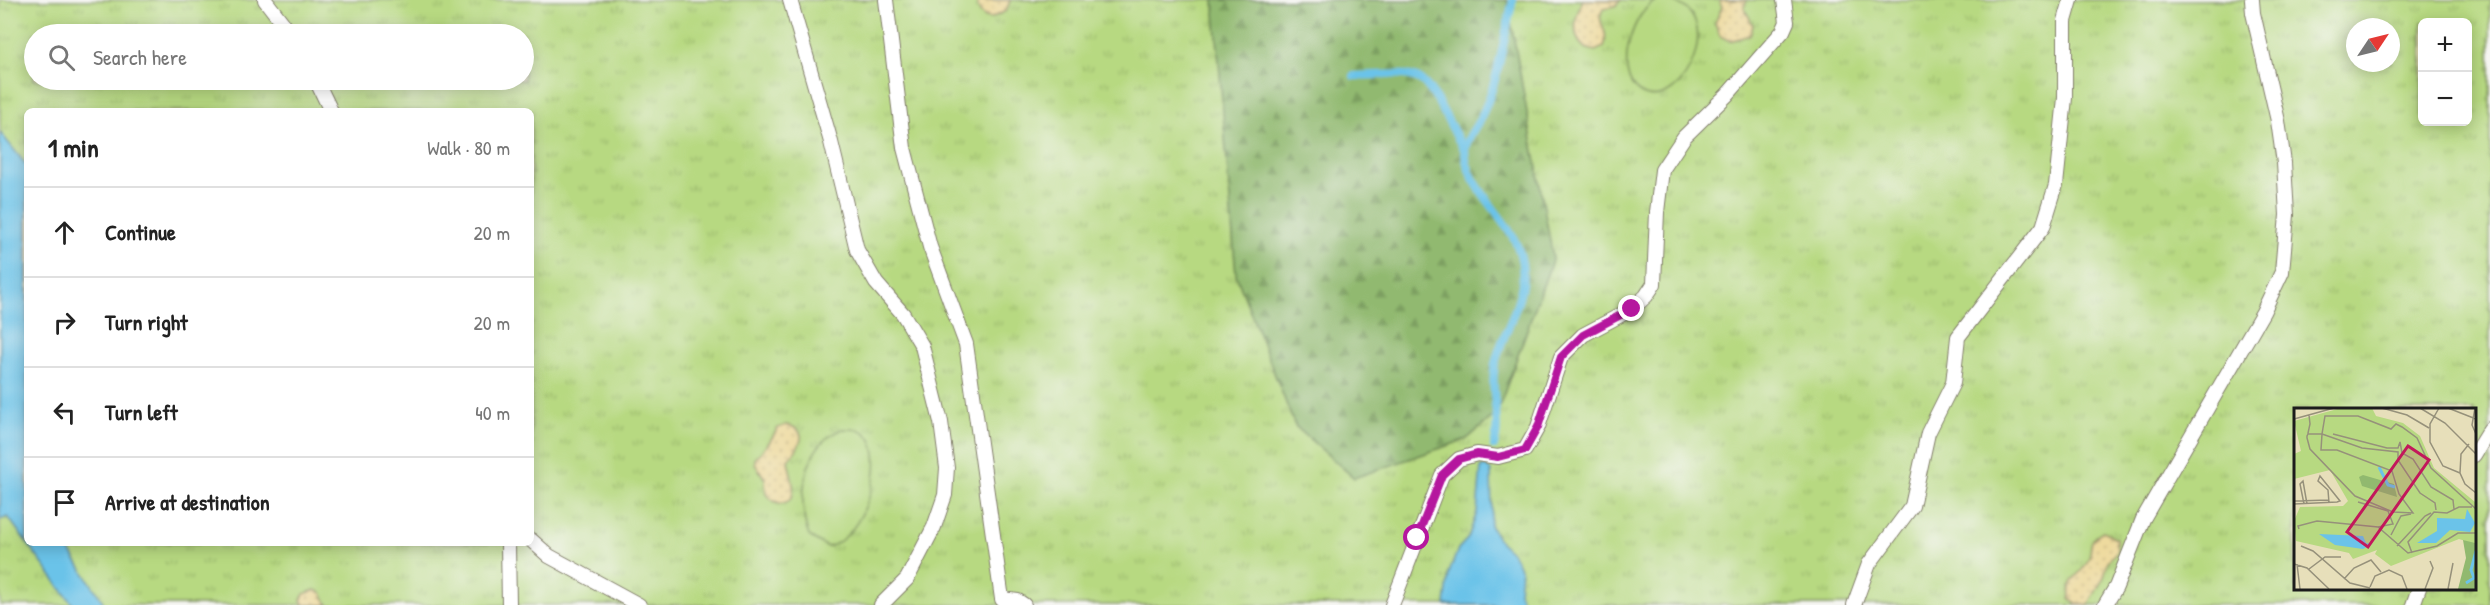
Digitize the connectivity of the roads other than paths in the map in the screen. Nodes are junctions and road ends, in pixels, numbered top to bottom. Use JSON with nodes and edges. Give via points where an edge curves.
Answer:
{"nodes":[{"id":1,"x":265,"y":0,"type":"edge"},
{"id":2,"x":790,"y":0,"type":"edge"},
{"id":3,"x":886,"y":0,"type":"edge"},
{"id":4,"x":1784,"y":0,"type":"edge"},
{"id":5,"x":2071,"y":0,"type":"edge"},
{"id":6,"x":2252,"y":0,"type":"edge"},
{"id":7,"x":283,"y":24,"type":"edge"},
{"id":8,"x":320,"y":90,"type":"edge"},
{"id":9,"x":329,"y":108,"type":"edge"},
{"id":10,"x":2490,"y":429,"type":"edge"},
{"id":11,"x":2475,"y":453,"type":"edge"},
{"id":12,"x":534,"y":543,"type":"edge"},
{"id":13,"x":508,"y":546,"type":"edge"},
{"id":14,"x":2418,"y":590,"type":"edge"},
{"id":15,"x":509,"y":605,"type":"edge"},
{"id":16,"x":639,"y":605,"type":"edge"},
{"id":17,"x":881,"y":605,"type":"edge"},
{"id":18,"x":1024,"y":605,"type":"edge"},
{"id":19,"x":1392,"y":605,"type":"edge"},
{"id":20,"x":1854,"y":605,"type":"edge"},
{"id":21,"x":2105,"y":605,"type":"edge"},
{"id":22,"x":2413,"y":605,"type":"edge"}],
"edges":[{"from":1,"to":7,"type":"lane"},
{"from":2,"to":17,"type":"lane","via":[[831,142],[856,250],[922,346],[941,422],[945,495],[908,579]]},
{"from":3,"to":18,"type":"lane","via":[[904,148],[930,247],[966,344],[1002,598]]},
{"from":4,"to":19,"type":"lane","via":[[1787,22],[1783,31],[1727,95],[1684,136],[1662,170],[1654,284],[1632,309],[1583,335],[1561,357],[1538,427],[1525,450],[1498,457],[1477,454],[1459,459],[1442,475]]},
{"from":5,"to":20,"type":"lane","via":[[2065,21],[2065,98],[2056,185],[2043,227],[1958,337],[1953,383],[1928,433],[1912,507],[1869,564]]},
{"from":6,"to":21,"type":"lane","via":[[2284,163],[2287,215],[2282,273],[2264,312],[2143,519]]},
{"from":8,"to":9,"type":"lane"},
{"from":10,"to":11,"type":"lane"},
{"from":12,"to":16,"type":"lane","via":[[549,556]]},
{"from":13,"to":15,"type":"lane"},
{"from":14,"to":22,"type":"lane"}]}
